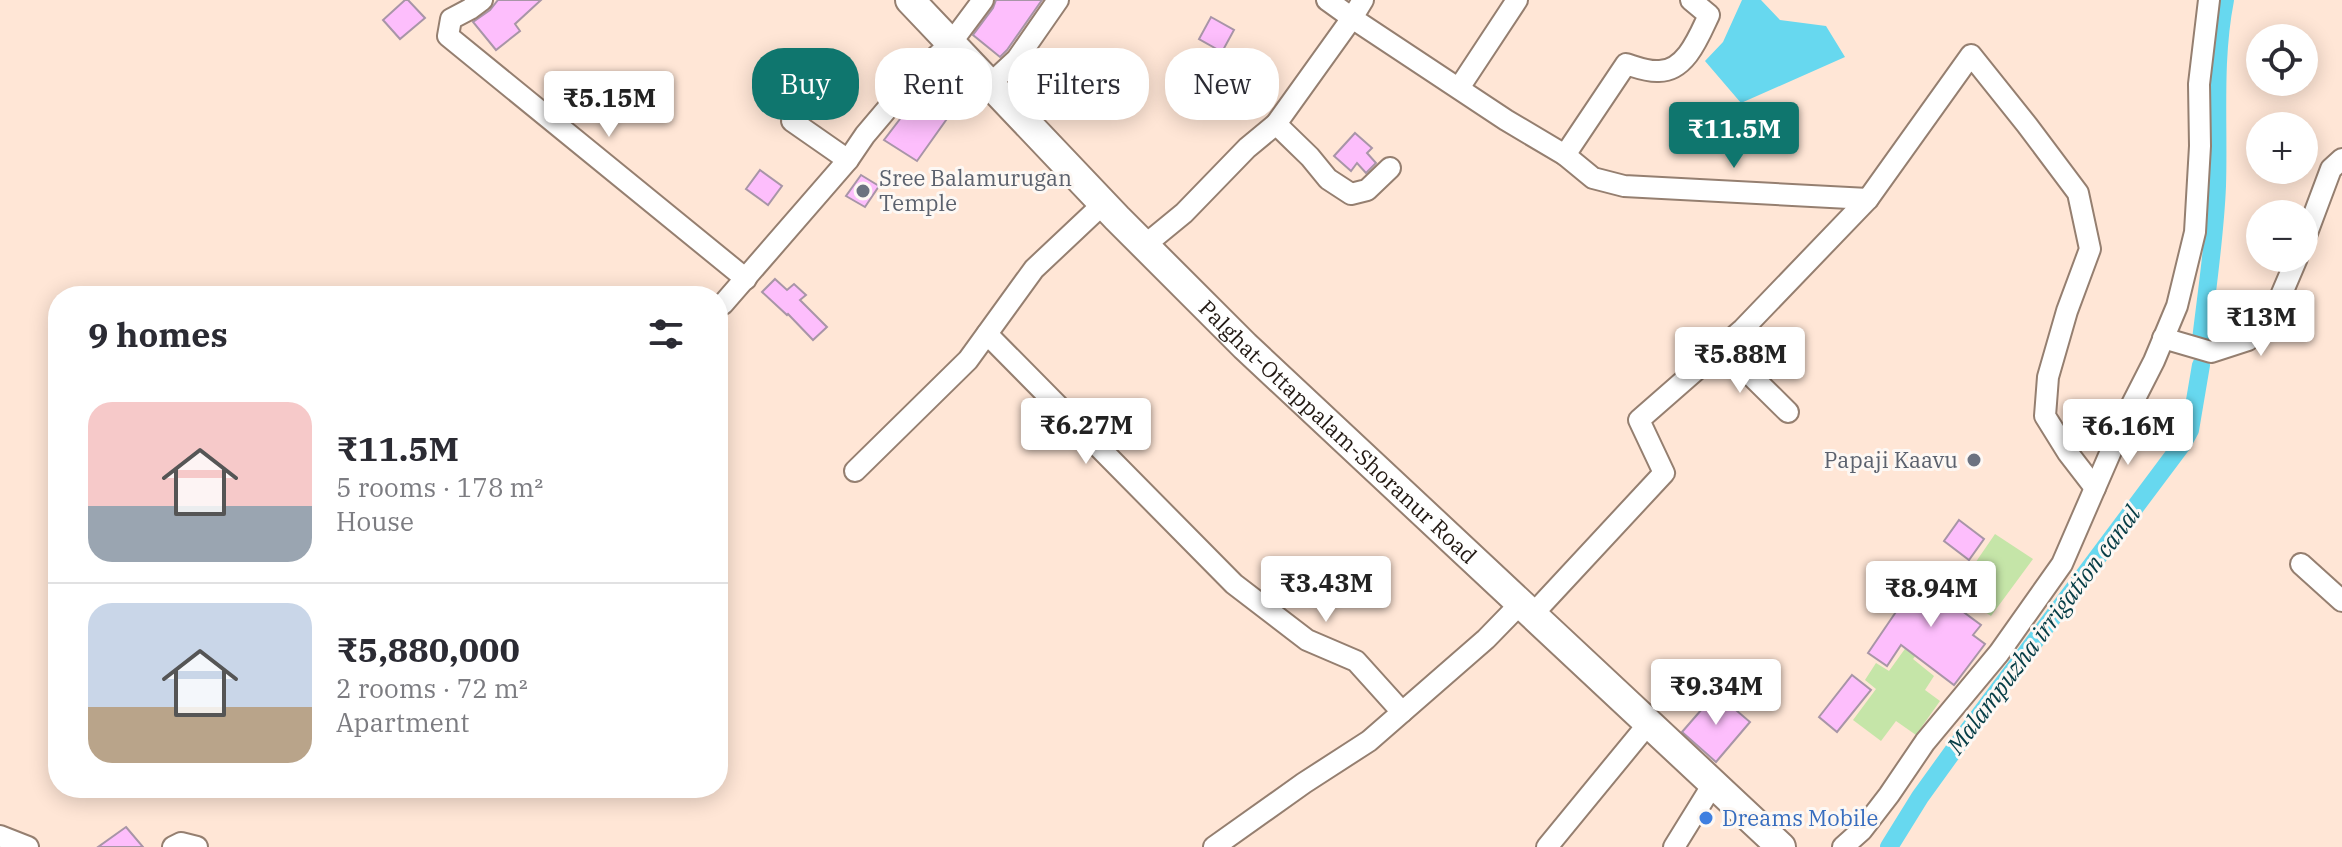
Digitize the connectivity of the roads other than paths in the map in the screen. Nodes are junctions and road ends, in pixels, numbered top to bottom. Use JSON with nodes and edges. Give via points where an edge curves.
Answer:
{"nodes":[{"id":1,"x":482,"y":0,"type":"edge"},
{"id":2,"x":910,"y":0,"type":"edge"},
{"id":3,"x":983,"y":0,"type":"edge"},
{"id":4,"x":1058,"y":0,"type":"edge"},
{"id":5,"x":1327,"y":0,"type":"edge"},
{"id":6,"x":1363,"y":0,"type":"edge"},
{"id":7,"x":1517,"y":0,"type":"edge"},
{"id":8,"x":1691,"y":0,"type":"edge"},
{"id":9,"x":2209,"y":0,"type":"edge"},
{"id":10,"x":1352,"y":18,"type":"junction"},
{"id":11,"x":951,"y":43,"type":"junction"},
{"id":12,"x":956,"y":48,"type":"edge"},
{"id":13,"x":992,"y":82,"type":"edge"},
{"id":14,"x":992,"y":86,"type":"edge"},
{"id":15,"x":1459,"y":88,"type":"junction"},
{"id":16,"x":792,"y":121,"type":"dead end"},
{"id":17,"x":1276,"y":124,"type":"junction"},
{"id":18,"x":1565,"y":155,"type":"junction"},
{"id":19,"x":2342,"y":159,"type":"edge"},
{"id":20,"x":848,"y":160,"type":"junction"},
{"id":21,"x":1390,"y":168,"type":"dead end"},
{"id":22,"x":1868,"y":199,"type":"junction"},
{"id":23,"x":1103,"y":204,"type":"junction"},
{"id":24,"x":2318,"y":204,"type":"edge"},
{"id":25,"x":1145,"y":245,"type":"junction"},
{"id":26,"x":2291,"y":272,"type":"edge"},
{"id":27,"x":746,"y":279,"type":"junction"},
{"id":28,"x":728,"y":299,"type":"edge"},
{"id":29,"x":987,"y":334,"type":"junction"},
{"id":30,"x":2163,"y":338,"type":"junction"},
{"id":31,"x":1722,"y":347,"type":"junction"},
{"id":32,"x":1788,"y":412,"type":"dead end"},
{"id":33,"x":855,"y":471,"type":"dead end"},
{"id":34,"x":2095,"y":488,"type":"junction"},
{"id":35,"x":2301,"y":564,"type":"dead end"},
{"id":36,"x":2342,"y":601,"type":"edge"},
{"id":37,"x":1526,"y":610,"type":"junction"},
{"id":38,"x":1402,"y":712,"type":"junction"},
{"id":39,"x":1648,"y":724,"type":"junction"},
{"id":40,"x":1713,"y":784,"type":"junction"},
{"id":41,"x":0,"y":836,"type":"edge"},
{"id":42,"x":28,"y":847,"type":"edge"},
{"id":43,"x":173,"y":847,"type":"edge"},
{"id":44,"x":197,"y":847,"type":"edge"},
{"id":45,"x":1214,"y":847,"type":"edge"},
{"id":46,"x":1547,"y":847,"type":"edge"},
{"id":47,"x":1674,"y":847,"type":"edge"},
{"id":48,"x":1781,"y":847,"type":"edge"},
{"id":49,"x":1843,"y":847,"type":"edge"}],
"edges":[{"from":1,"to":27,"type":"street","via":[[451,19],[448,36]]},
{"from":2,"to":11,"type":"main road","name":"Palghat-Ottappalam-Shoranur Road"},
{"from":3,"to":11,"type":"street"},
{"from":4,"to":13,"type":"street","via":[[1017,59]]},
{"from":5,"to":10,"type":"street"},
{"from":6,"to":10,"type":"street"},
{"from":7,"to":15,"type":"street"},
{"from":8,"to":18,"type":"street","via":[[1709,15],[1676,68],[1658,72],[1626,64]]},
{"from":9,"to":30,"type":"street","via":[[2199,84],[2195,232],[2177,306]]},
{"from":10,"to":15,"type":"street"},
{"from":10,"to":17,"type":"street"},
{"from":11,"to":12,"type":"main road","name":"Palghat-Ottappalam-Shoranur Road"},
{"from":11,"to":20,"type":"street","via":[[915,76]]},
{"from":14,"to":23,"type":"main road","name":"Palghat-Ottappalam-Shoranur Road"},
{"from":15,"to":18,"type":"street"},
{"from":16,"to":20,"type":"street"},
{"from":17,"to":21,"type":"street","via":[[1328,179],[1351,194],[1367,190]]},
{"from":17,"to":25,"type":"street"},
{"from":18,"to":22,"type":"street","via":[[1593,178],[1624,186]]},
{"from":19,"to":24,"type":"street","via":[[2331,169]]},
{"from":20,"to":27,"type":"street"},
{"from":22,"to":31,"type":"street"},
{"from":22,"to":34,"type":"street","via":[[1971,55],[2078,193],[2090,249],[2048,377],[2045,416]]},
{"from":23,"to":25,"type":"main road","name":"Palghat-Ottappalam-Shoranur Road"},
{"from":23,"to":29,"type":"street","via":[[1034,269]]},
{"from":25,"to":37,"type":"main road","name":"Palghat-Ottappalam-Shoranur Road"},
{"from":26,"to":30,"type":"street","via":[[2271,319],[2248,340],[2211,352]]},
{"from":27,"to":28,"type":"street"},
{"from":29,"to":33,"type":"street","via":[[968,360]]},
{"from":29,"to":38,"type":"street","via":[[1234,584],[1307,640],[1356,661]]},
{"from":30,"to":34,"type":"street"},
{"from":31,"to":32,"type":"street"},
{"from":31,"to":37,"type":"street","via":[[1639,420],[1664,473]]},
{"from":34,"to":49,"type":"street","via":[[2062,564],[1999,653],[1925,742],[1862,830]]},
{"from":35,"to":36,"type":"street"},
{"from":37,"to":38,"type":"street"},
{"from":37,"to":39,"type":"main road","name":"Palghat-Ottappalam-Shoranur Road"},
{"from":38,"to":45,"type":"street","via":[[1369,741]]},
{"from":39,"to":40,"type":"main road","name":"Palghat-Ottappalam-Shoranur Road"},
{"from":39,"to":46,"type":"street"},
{"from":40,"to":47,"type":"street"},
{"from":40,"to":48,"type":"main road","name":"Palghat-Ottappalam-Shoranur Road"},
{"from":41,"to":42,"type":"street"},
{"from":43,"to":44,"type":"street"}]}
